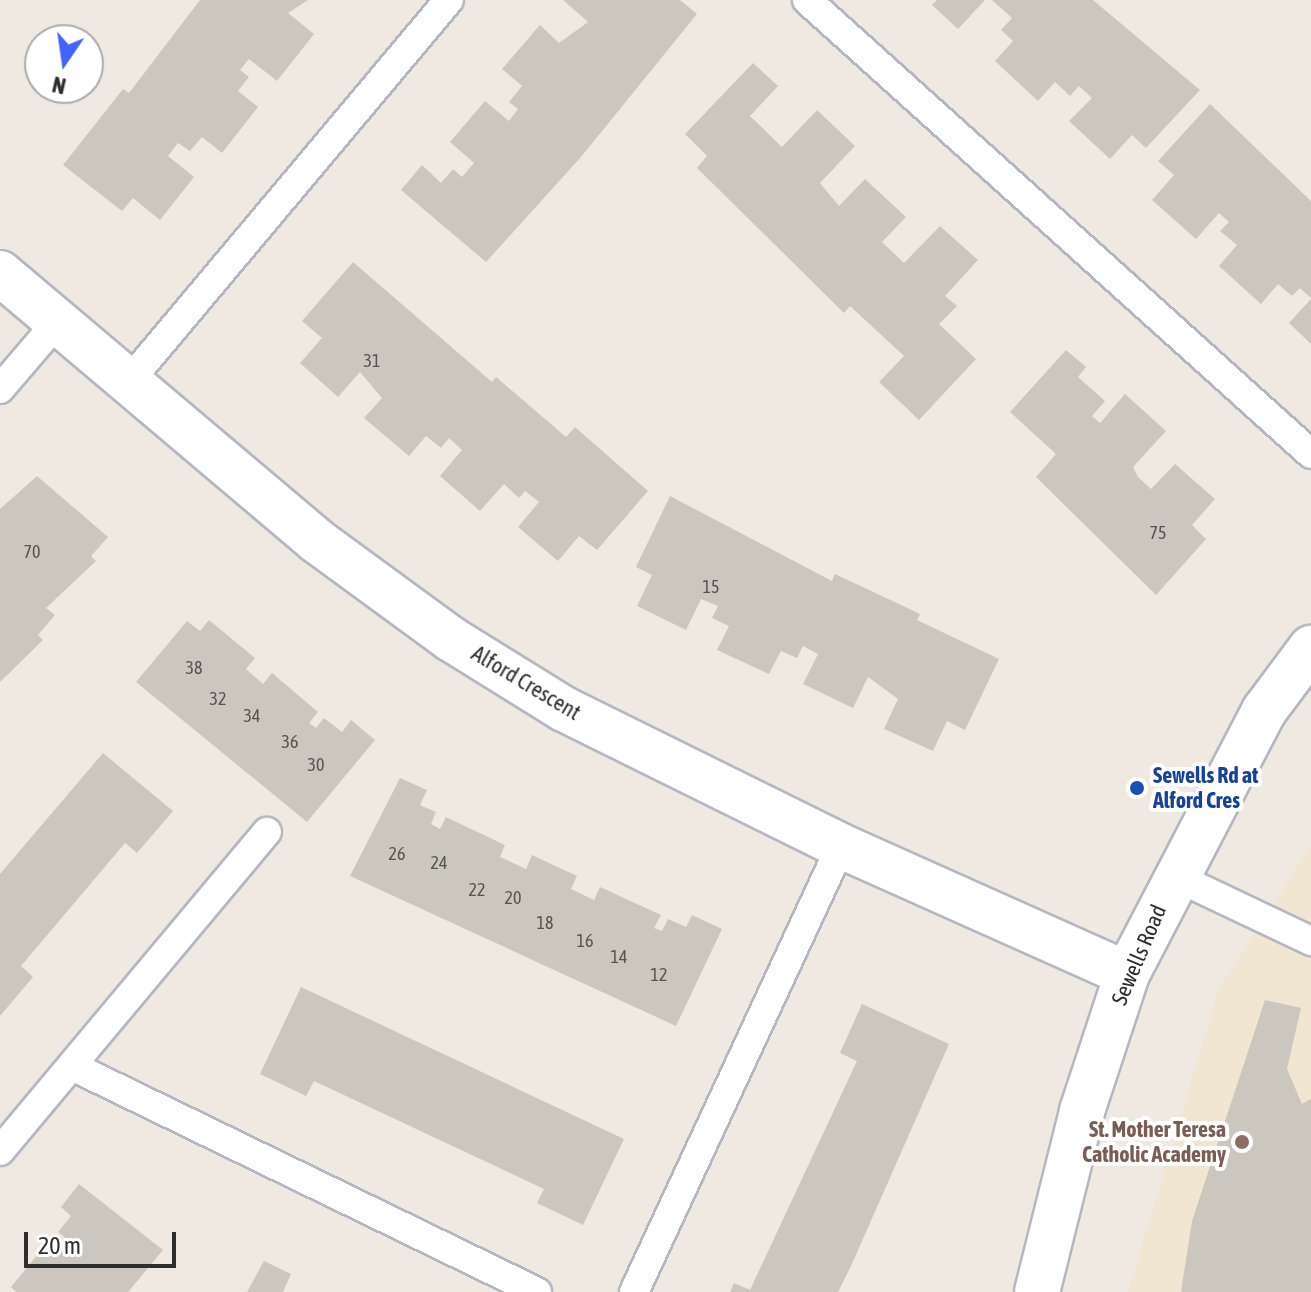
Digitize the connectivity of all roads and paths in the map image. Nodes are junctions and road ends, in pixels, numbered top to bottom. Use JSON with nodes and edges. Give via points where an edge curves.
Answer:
{"nodes":[{"id":1,"x":449,"y":0,"type":"edge"},
{"id":2,"x":807,"y":0,"type":"edge"},
{"id":3,"x":0,"y":273,"type":"edge"},
{"id":4,"x":58,"y":321,"type":"junction"},
{"id":5,"x":130,"y":380,"type":"junction"},
{"id":6,"x":0,"y":389,"type":"edge"},
{"id":7,"x":1311,"y":454,"type":"edge"},
{"id":8,"x":1311,"y":648,"type":"edge"},
{"id":9,"x":267,"y":832,"type":"dead end"},
{"id":10,"x":841,"y":846,"type":"junction"},
{"id":11,"x":1174,"y":876,"type":"junction"},
{"id":12,"x":1311,"y":941,"type":"edge"},
{"id":13,"x":1127,"y":974,"type":"junction"},
{"id":14,"x":72,"y":1066,"type":"junction"},
{"id":15,"x":0,"y":1151,"type":"edge"},
{"id":16,"x":537,"y":1292,"type":"edge"},
{"id":17,"x":634,"y":1292,"type":"edge"},
{"id":18,"x":1037,"y":1292,"type":"edge"}],
"edges":[{"from":1,"to":5,"type":"lane"},
{"from":2,"to":7,"type":"lane"},
{"from":3,"to":4,"type":"street","name":"Alford Crescent"},
{"from":4,"to":5,"type":"street","name":"Alford Crescent"},
{"from":4,"to":6,"type":"lane"},
{"from":5,"to":10,"type":"street","name":"Alford Crescent","via":[[317,541],[451,639],[564,709]]},
{"from":8,"to":11,"type":"street","name":"Sewells Road","via":[[1264,711]]},
{"from":9,"to":14,"type":"lane"},
{"from":10,"to":13,"type":"street","name":"Alford Crescent"},
{"from":10,"to":17,"type":"lane"},
{"from":11,"to":12,"type":"lane"},
{"from":11,"to":13,"type":"street","name":"Sewells Road"},
{"from":13,"to":18,"type":"street","name":"Sewells Road","via":[[1082,1111]]},
{"from":14,"to":15,"type":"lane"},
{"from":14,"to":16,"type":"lane"}]}
